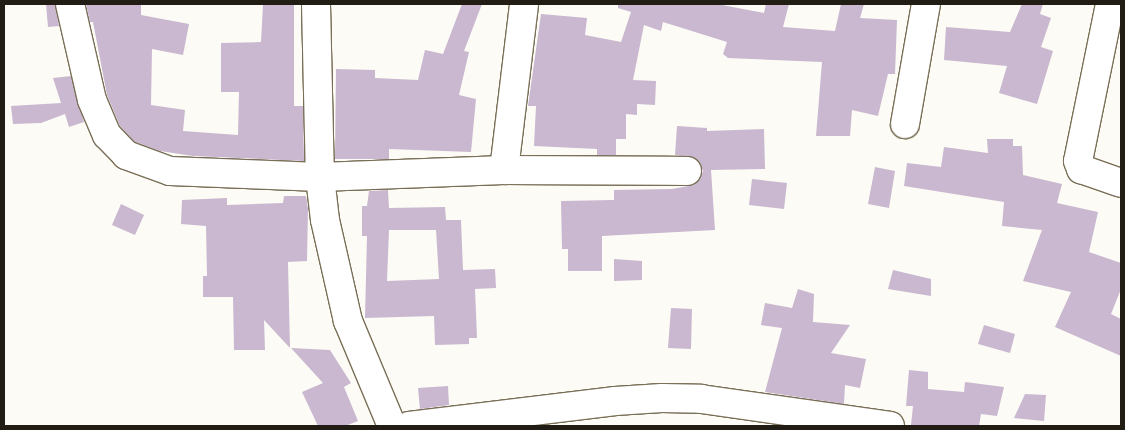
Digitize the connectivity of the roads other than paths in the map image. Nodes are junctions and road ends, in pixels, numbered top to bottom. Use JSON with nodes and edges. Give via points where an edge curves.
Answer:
{"nodes":[{"id":1,"x":70,"y":4,"type":"edge"},
{"id":2,"x":316,"y":4,"type":"edge"},
{"id":3,"x":524,"y":4,"type":"edge"},
{"id":4,"x":926,"y":4,"type":"edge"},
{"id":5,"x":1110,"y":4,"type":"edge"},
{"id":6,"x":904,"y":124,"type":"dead end"},
{"id":7,"x":504,"y":170,"type":"junction"},
{"id":8,"x":686,"y":171,"type":"dead end"},
{"id":9,"x":320,"y":177,"type":"junction"},
{"id":10,"x":1121,"y":183,"type":"edge"},
{"id":11,"x":740,"y":416,"type":"edge"},
{"id":12,"x":392,"y":426,"type":"edge"},
{"id":13,"x":409,"y":426,"type":"edge"},
{"id":14,"x":890,"y":426,"type":"edge"}],
"edges":[{"from":1,"to":9,"type":"street","via":[[92,100],[107,136],[126,155],[170,172]]},
{"from":2,"to":9,"type":"street"},
{"from":3,"to":7,"type":"street"},
{"from":4,"to":6,"type":"street"},
{"from":5,"to":10,"type":"street","via":[[1078,161],[1081,170]]},
{"from":7,"to":8,"type":"street"},
{"from":7,"to":9,"type":"street"},
{"from":9,"to":12,"type":"street","via":[[334,267],[348,321]]},
{"from":11,"to":13,"type":"street","via":[[692,399],[615,400]]},
{"from":11,"to":14,"type":"street"}]}
